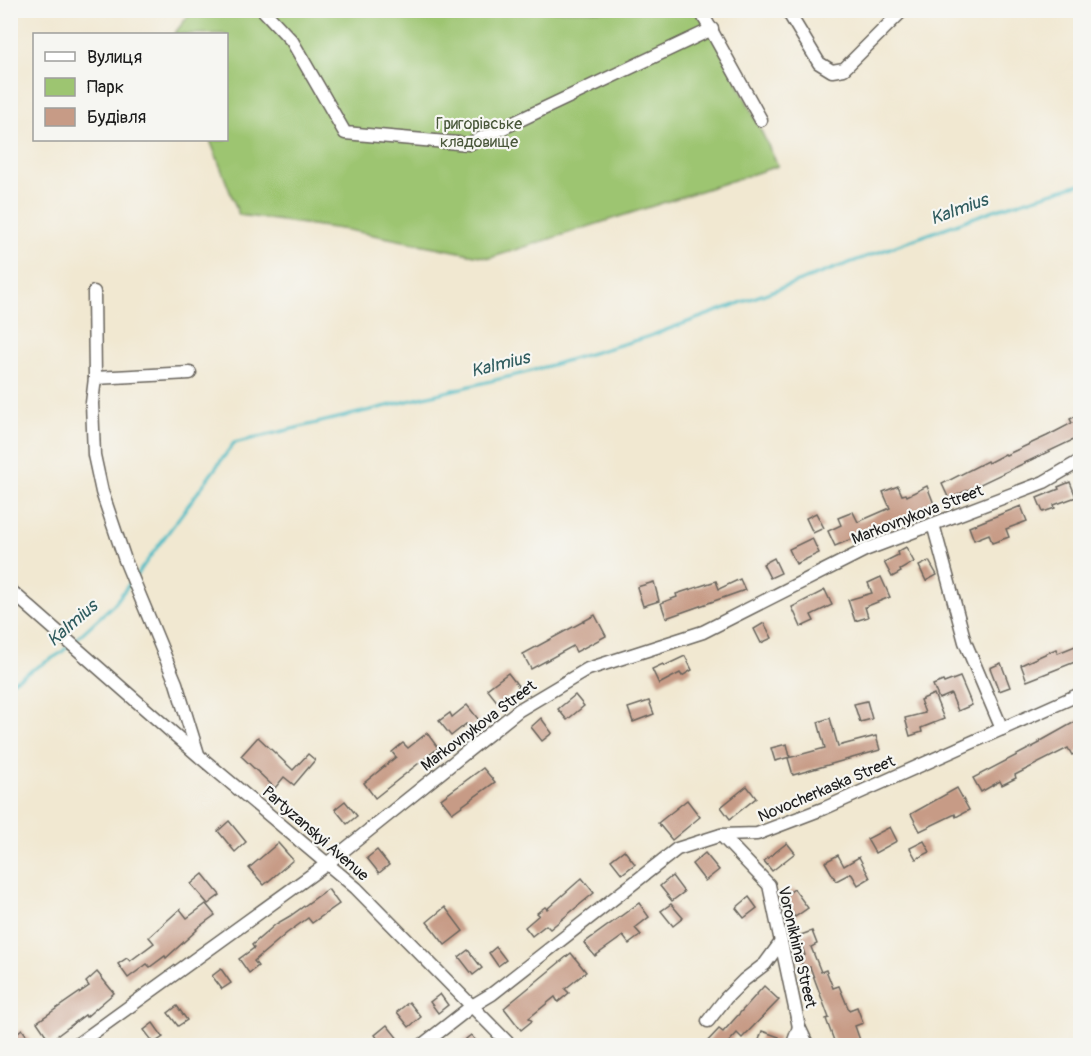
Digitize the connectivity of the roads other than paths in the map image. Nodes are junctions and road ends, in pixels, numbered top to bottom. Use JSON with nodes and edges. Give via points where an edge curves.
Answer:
{"nodes":[{"id":1,"x":263,"y":10,"type":"edge"},
{"id":2,"x":700,"y":10,"type":"edge"},
{"id":3,"x":787,"y":10,"type":"edge"},
{"id":4,"x":903,"y":10,"type":"edge"},
{"id":5,"x":712,"y":29,"type":"junction"},
{"id":6,"x":761,"y":120,"type":"dead end"},
{"id":7,"x":94,"y":292,"type":"dead end"},
{"id":8,"x":190,"y":374,"type":"dead end"},
{"id":9,"x":95,"y":378,"type":"junction"},
{"id":10,"x":1080,"y":461,"type":"edge"},
{"id":11,"x":933,"y":524,"type":"junction"},
{"id":12,"x":10,"y":590,"type":"edge"},
{"id":13,"x":1080,"y":694,"type":"edge"},
{"id":14,"x":1002,"y":729,"type":"junction"},
{"id":15,"x":199,"y":756,"type":"junction"},
{"id":16,"x":721,"y":835,"type":"junction"},
{"id":17,"x":328,"y":863,"type":"junction"},
{"id":18,"x":781,"y":942,"type":"junction"},
{"id":19,"x":472,"y":1006,"type":"junction"},
{"id":20,"x":708,"y":1022,"type":"dead end"},
{"id":21,"x":800,"y":1027,"type":"junction"},
{"id":22,"x":75,"y":1046,"type":"edge"},
{"id":23,"x":421,"y":1046,"type":"edge"},
{"id":24,"x":511,"y":1046,"type":"edge"},
{"id":25,"x":792,"y":1046,"type":"edge"},
{"id":26,"x":808,"y":1046,"type":"edge"}],
"edges":[{"from":1,"to":5,"type":"street","via":[[292,41],[345,133],[469,144]]},
{"from":2,"to":5,"type":"street"},
{"from":3,"to":4,"type":"street","via":[[819,63],[832,71],[844,69]]},
{"from":5,"to":6,"type":"street"},
{"from":7,"to":9,"type":"street"},
{"from":8,"to":9,"type":"street"},
{"from":9,"to":15,"type":"street","via":[[94,455],[102,492],[125,560],[176,683]]},
{"from":10,"to":11,"type":"street","name":"Markovnykova Street","via":[[1044,482]]},
{"from":11,"to":14,"type":"street","via":[[965,642]]},
{"from":11,"to":17,"type":"street","name":"Markovnykova Street","via":[[865,550],[703,632],[588,669],[519,711]]},
{"from":12,"to":15,"type":"street","name":"Partyzanskyi Avenue"},
{"from":13,"to":14,"type":"street","name":"Novocherkaska Street"},
{"from":14,"to":16,"type":"street","name":"Novocherkaska Street","via":[[757,834]]},
{"from":15,"to":17,"type":"street","name":"Partyzanskyi Avenue"},
{"from":16,"to":18,"type":"street","name":"Voronikhina Street","via":[[769,885]]},
{"from":16,"to":19,"type":"street","name":"Novocherkaska Street","via":[[676,849]]},
{"from":17,"to":19,"type":"street","name":"Partyzanskyi Avenue"},
{"from":17,"to":22,"type":"street","name":"Markovnykova Street"},
{"from":18,"to":20,"type":"street","via":[[765,964],[738,986]]},
{"from":18,"to":21,"type":"street","name":"Voronikhina Street"},
{"from":19,"to":23,"type":"street","name":"Novocherkaska Street"},
{"from":19,"to":24,"type":"street","name":"Partyzanskyi Avenue"},
{"from":21,"to":25,"type":"street"},
{"from":21,"to":26,"type":"street","name":"Voronikhina Street"}]}
